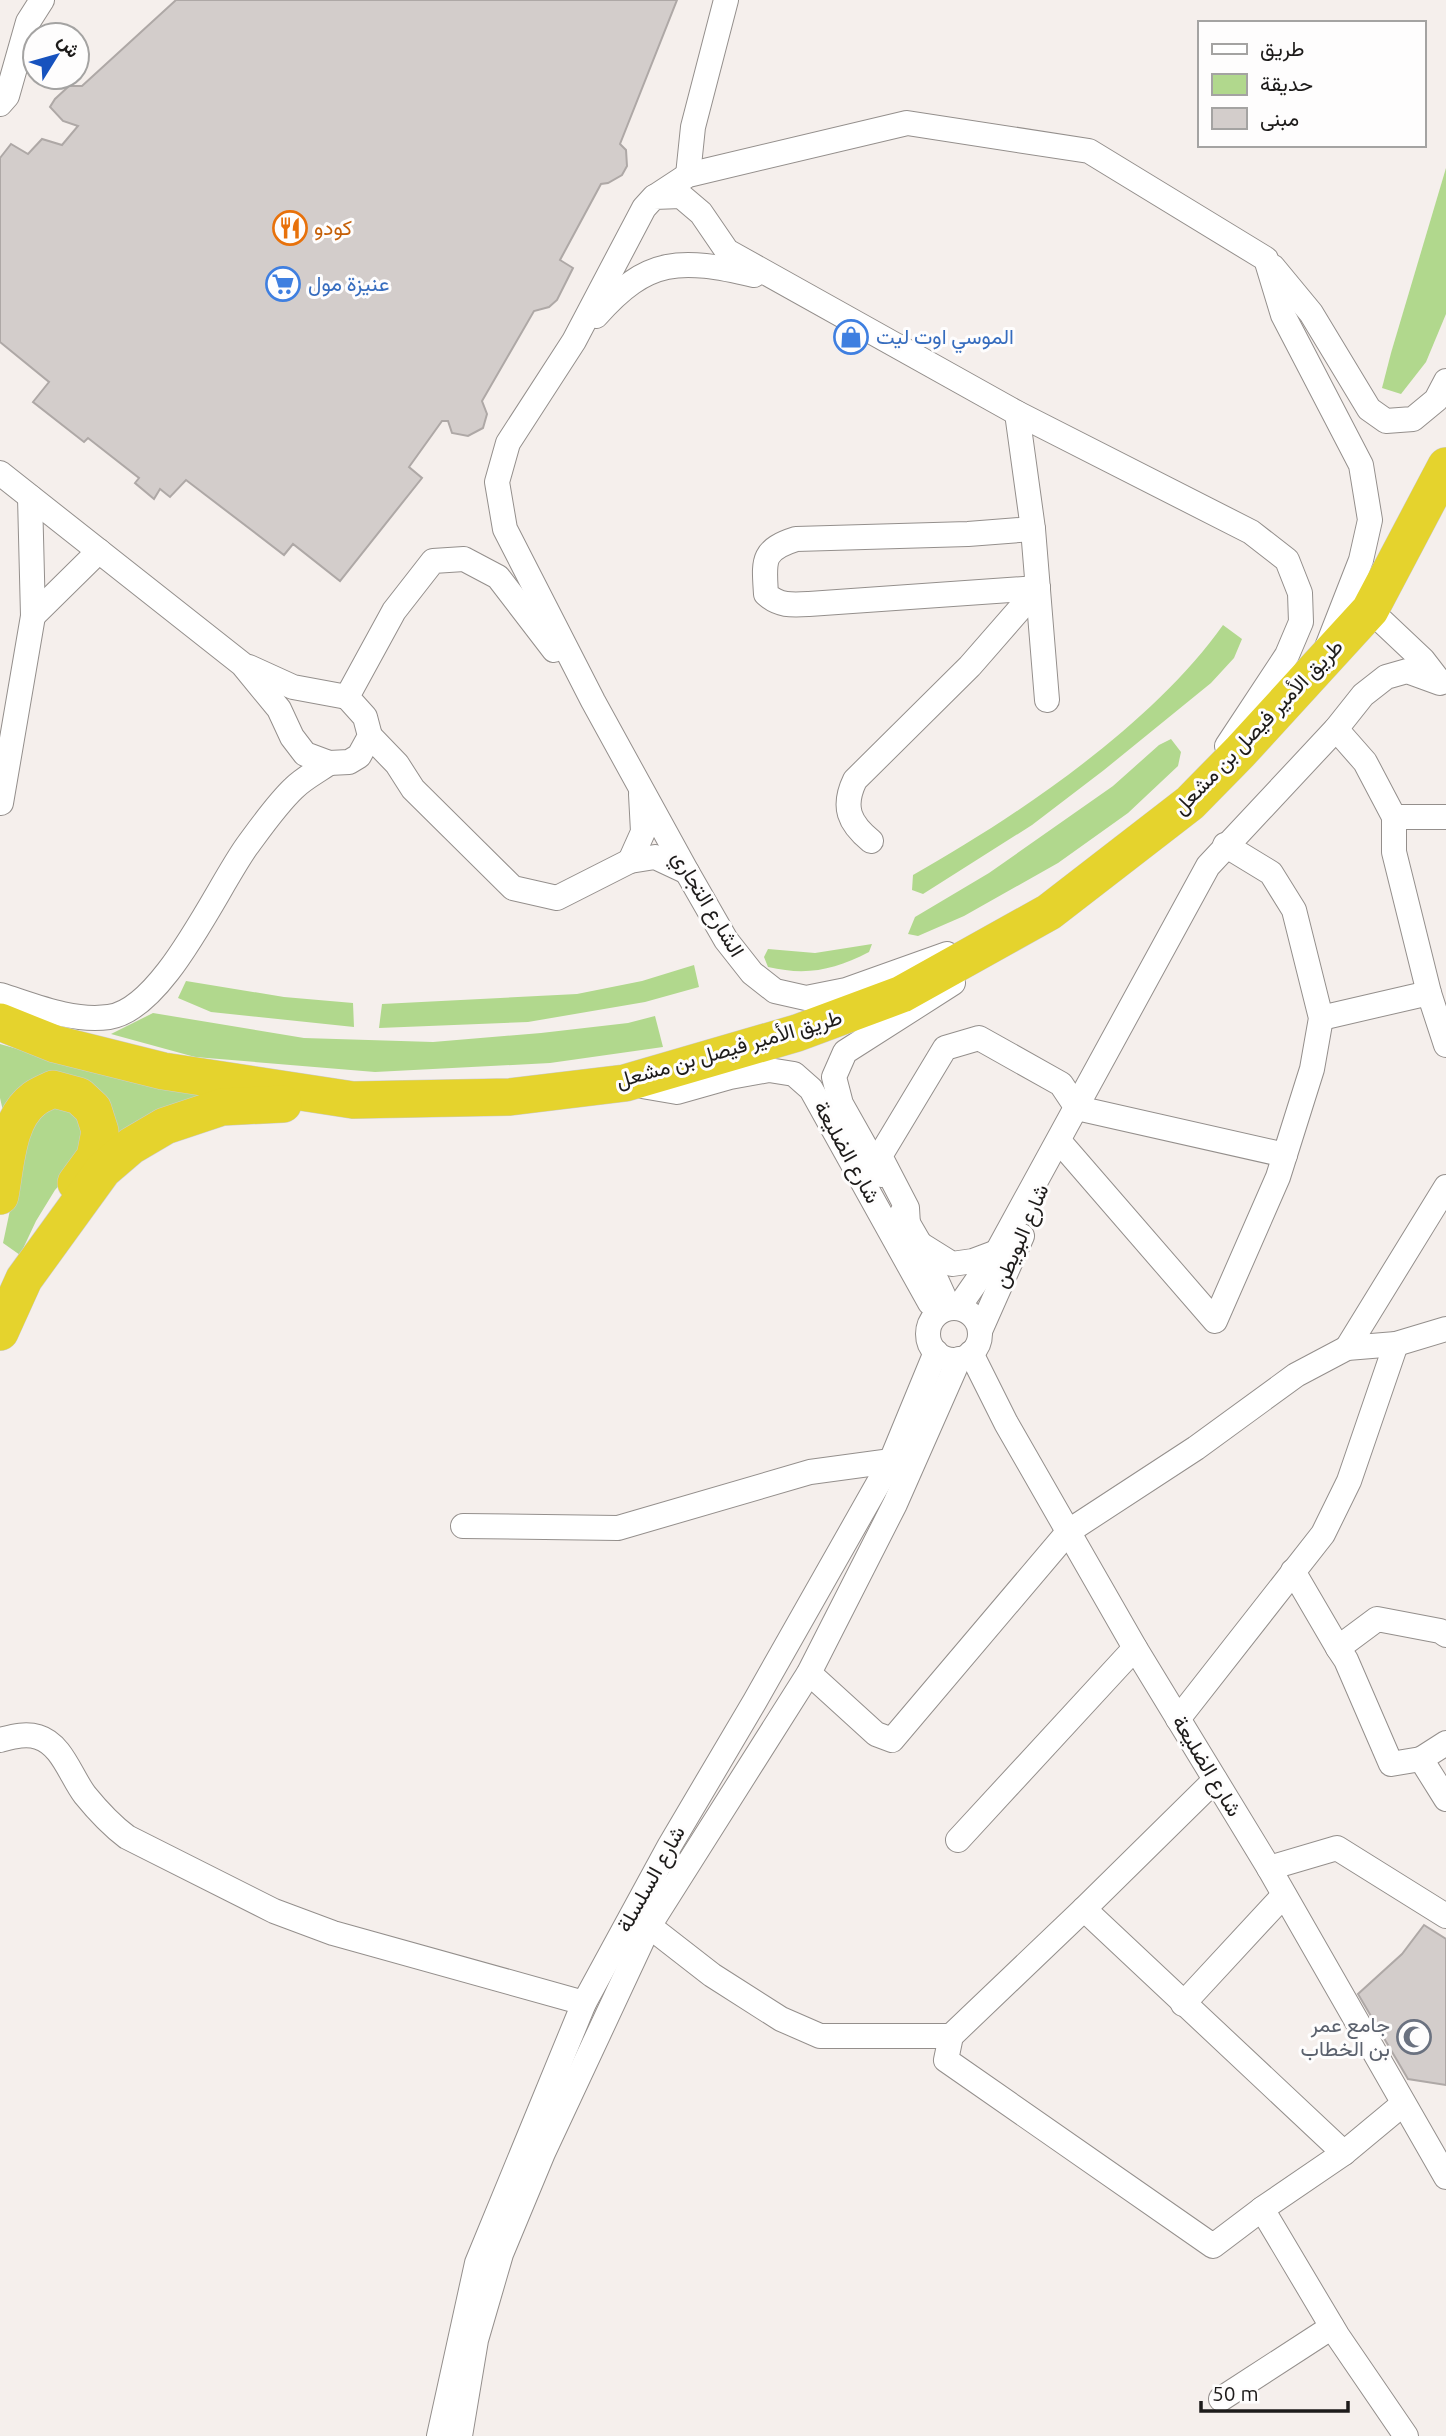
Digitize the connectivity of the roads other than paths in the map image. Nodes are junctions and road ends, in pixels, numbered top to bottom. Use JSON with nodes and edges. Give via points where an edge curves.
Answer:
{"nodes":[{"id":1,"x":42,"y":0,"type":"edge"},
{"id":2,"x":726,"y":0,"type":"edge"},
{"id":3,"x":0,"y":104,"type":"edge"},
{"id":4,"x":688,"y":175,"type":"junction"},
{"id":5,"x":654,"y":197,"type":"junction"},
{"id":6,"x":1266,"y":259,"type":"junction"},
{"id":7,"x":782,"y":282,"type":"junction"},
{"id":8,"x":574,"y":341,"type":"junction"},
{"id":9,"x":1446,"y":381,"type":"edge"},
{"id":10,"x":1017,"y":413,"type":"junction"},
{"id":11,"x":1446,"y":466,"type":"edge"},
{"id":12,"x":0,"y":473,"type":"edge"},
{"id":13,"x":30,"y":497,"type":"junction"},
{"id":14,"x":1033,"y":529,"type":"junction"},
{"id":15,"x":99,"y":551,"type":"junction"},
{"id":16,"x":1038,"y":588,"type":"junction"},
{"id":17,"x":1370,"y":610,"type":"junction"},
{"id":18,"x":33,"y":616,"type":"junction"},
{"id":19,"x":242,"y":664,"type":"junction"},
{"id":20,"x":1321,"y":664,"type":"junction"},
{"id":21,"x":1443,"y":687,"type":"edge"},
{"id":22,"x":347,"y":697,"type":"junction"},
{"id":23,"x":1047,"y":700,"type":"dead end"},
{"id":24,"x":593,"y":701,"type":"junction"},
{"id":25,"x":1336,"y":729,"type":"junction"},
{"id":26,"x":370,"y":736,"type":"junction"},
{"id":27,"x":339,"y":762,"type":"junction"},
{"id":28,"x":641,"y":788,"type":"junction"},
{"id":29,"x":413,"y":789,"type":"junction"},
{"id":30,"x":1,"y":803,"type":"edge"},
{"id":31,"x":1190,"y":803,"type":"junction"},
{"id":32,"x":1394,"y":817,"type":"junction"},
{"id":33,"x":1446,"y":817,"type":"edge"},
{"id":34,"x":871,"y":841,"type":"dead end"},
{"id":35,"x":1225,"y":845,"type":"junction"},
{"id":36,"x":630,"y":861,"type":"junction"},
{"id":37,"x":687,"y":872,"type":"junction"},
{"id":38,"x":1049,"y":912,"type":"junction"},
{"id":39,"x":1429,"y":993,"type":"junction"},
{"id":40,"x":0,"y":995,"type":"edge"},
{"id":41,"x":1441,"y":1014,"type":"edge"},
{"id":42,"x":1321,"y":1018,"type":"junction"},
{"id":43,"x":0,"y":1022,"type":"edge"},
{"id":44,"x":1446,"y":1045,"type":"edge"},
{"id":45,"x":625,"y":1083,"type":"junction"},
{"id":46,"x":353,"y":1100,"type":"junction"},
{"id":47,"x":1077,"y":1108,"type":"junction"},
{"id":48,"x":1059,"y":1141,"type":"junction"},
{"id":49,"x":1285,"y":1154,"type":"junction"},
{"id":50,"x":1446,"y":1187,"type":"edge"},
{"id":51,"x":0,"y":1196,"type":"edge"},
{"id":52,"x":914,"y":1235,"type":"junction"},
{"id":53,"x":997,"y":1252,"type":"junction"},
{"id":54,"x":24,"y":1279,"type":"junction"},
{"id":55,"x":947,"y":1310,"type":"junction"},
{"id":56,"x":1446,"y":1329,"type":"edge"},
{"id":57,"x":0,"y":1332,"type":"edge"},
{"id":58,"x":1396,"y":1344,"type":"junction"},
{"id":59,"x":1347,"y":1348,"type":"junction"},
{"id":60,"x":962,"y":1349,"type":"junction"},
{"id":61,"x":891,"y":1461,"type":"junction"},
{"id":62,"x":463,"y":1526,"type":"dead end"},
{"id":63,"x":1069,"y":1531,"type":"junction"},
{"id":64,"x":1293,"y":1572,"type":"junction"},
{"id":65,"x":1446,"y":1635,"type":"edge"},
{"id":66,"x":1135,"y":1648,"type":"junction"},
{"id":67,"x":1338,"y":1648,"type":"junction"},
{"id":68,"x":809,"y":1674,"type":"junction"},
{"id":69,"x":1178,"y":1719,"type":"junction"},
{"id":70,"x":0,"y":1740,"type":"edge"},
{"id":71,"x":1446,"y":1743,"type":"edge"},
{"id":72,"x":1421,"y":1759,"type":"junction"},
{"id":73,"x":1214,"y":1780,"type":"junction"},
{"id":74,"x":1446,"y":1799,"type":"edge"},
{"id":75,"x":958,"y":1840,"type":"dead end"},
{"id":76,"x":1269,"y":1868,"type":"junction"},
{"id":77,"x":1284,"y":1895,"type":"junction"},
{"id":78,"x":1084,"y":1909,"type":"junction"},
{"id":79,"x":1446,"y":1916,"type":"edge"},
{"id":80,"x":649,"y":1926,"type":"junction"},
{"id":81,"x":584,"y":2003,"type":"junction"},
{"id":82,"x":1183,"y":2004,"type":"junction"},
{"id":83,"x":951,"y":2036,"type":"junction"},
{"id":84,"x":1403,"y":2104,"type":"junction"},
{"id":85,"x":1344,"y":2153,"type":"junction"},
{"id":86,"x":1445,"y":2171,"type":"edge"},
{"id":87,"x":1262,"y":2209,"type":"junction"},
{"id":88,"x":1332,"y":2327,"type":"junction"},
{"id":89,"x":1221,"y":2399,"type":"dead end"},
{"id":90,"x":439,"y":2436,"type":"edge"},
{"id":91,"x":461,"y":2436,"type":"edge"},
{"id":92,"x":1406,"y":2436,"type":"edge"}],
"edges":[{"from":1,"to":3,"type":"street","via":[[28,22],[7,96]]},
{"from":2,"to":4,"type":"street","via":[[693,127]]},
{"from":4,"to":5,"type":"street"},
{"from":4,"to":6,"type":"street","via":[[907,123],[1089,151]]},
{"from":5,"to":7,"type":"street","via":[[681,196],[701,213],[727,251]]},
{"from":5,"to":8,"type":"street"},
{"from":6,"to":9,"type":"street","via":[[1311,313],[1368,409],[1386,421],[1413,419],[1436,400]]},
{"from":6,"to":20,"type":"street","via":[[1283,315],[1361,465],[1370,520],[1361,559]]},
{"from":7,"to":8,"type":"street","via":[[711,265],[667,266],[638,276]]},
{"from":7,"to":10,"type":"street"},
{"from":8,"to":24,"type":"street","via":[[508,443],[497,482],[505,529]]},
{"from":10,"to":14,"type":"street"},
{"from":10,"to":31,"type":"street","via":[[1251,532],[1287,560],[1300,593],[1301,622],[1287,655]]},
{"from":11,"to":17,"type":"highway","name":"طريق الأمير فيصل بن مشعل"},
{"from":12,"to":13,"type":"street"},
{"from":13,"to":15,"type":"street"},
{"from":13,"to":18,"type":"street"},
{"from":14,"to":16,"type":"street"},
{"from":14,"to":16,"type":"street","via":[[796,539],[777,545],[768,554],[766,594],[786,605]]},
{"from":15,"to":18,"type":"street"},
{"from":15,"to":19,"type":"street"},
{"from":16,"to":23,"type":"street"},
{"from":16,"to":34,"type":"street","via":[[970,666],[855,780],[849,792],[850,819]]},
{"from":17,"to":20,"type":"highway","name":"طريق الأمير فيصل بن مشعل"},
{"from":17,"to":21,"type":"street","via":[[1423,660]]},
{"from":18,"to":30,"type":"street"},
{"from":19,"to":22,"type":"street","via":[[293,687]]},
{"from":19,"to":27,"type":"street","via":[[279,709],[304,754]]},
{"from":20,"to":31,"type":"highway","name":"طريق الأمير فيصل بن مشعل"},
{"from":21,"to":25,"type":"street","via":[[1407,671],[1386,677],[1363,695]]},
{"from":22,"to":24,"type":"street","via":[[394,611],[433,561],[464,558],[498,577]]},
{"from":22,"to":26,"type":"street","via":[[365,717]]},
{"from":24,"to":28,"type":"street","name":"الشارع التجاري"},
{"from":25,"to":32,"type":"street","via":[[1365,762]]},
{"from":25,"to":35,"type":"street"},
{"from":26,"to":27,"type":"street","via":[[359,756]]},
{"from":26,"to":29,"type":"street"},
{"from":27,"to":29,"type":"street","via":[[381,771]]},
{"from":27,"to":40,"type":"street","via":[[294,788],[247,847],[163,981],[136,1004],[113,1017],[88,1018],[58,1014]]},
{"from":28,"to":36,"type":"street","via":[[643,832]]},
{"from":28,"to":37,"type":"street","name":"الشارع التجاري"},
{"from":29,"to":36,"type":"street","via":[[513,888],[557,898]]},
{"from":31,"to":38,"type":"highway","name":"طريق الأمير فيصل بن مشعل"},
{"from":32,"to":33,"type":"street"},
{"from":32,"to":39,"type":"street","via":[[1394,852]]},
{"from":35,"to":42,"type":"street","via":[[1271,873],[1294,910]]},
{"from":35,"to":47,"type":"street","via":[[1208,866]]},
{"from":36,"to":37,"type":"street","via":[[654,857]]},
{"from":37,"to":38,"type":"street","name":"الشارع التجاري","via":[[751,973],[775,991],[806,998],[846,990],[935,959]]},
{"from":38,"to":45,"type":"highway","name":"طريق الأمير فيصل بن مشعل","via":[[902,994],[797,1034]]},
{"from":38,"to":52,"type":"street","via":[[925,1003],[845,1052],[834,1077],[841,1104]]},
{"from":39,"to":41,"type":"street"},
{"from":39,"to":42,"type":"street"},
{"from":41,"to":44,"type":"street"},
{"from":42,"to":49,"type":"street","via":[[1312,1069]]},
{"from":43,"to":46,"type":"highway","name":"طريق الأمير فيصل بن مشعل","via":[[54,1044],[163,1071]]},
{"from":45,"to":46,"type":"highway","name":"طريق الأمير فيصل بن مشعل","via":[[510,1097]]},
{"from":45,"to":55,"type":"street","name":"شارع الضليعة","via":[[677,1092],[730,1076],[769,1070],[794,1074],[811,1089]]},
{"from":46,"to":54,"type":"highway","via":[[222,1107],[165,1126],[103,1170]]},
{"from":47,"to":48,"type":"street"},
{"from":47,"to":49,"type":"street"},
{"from":47,"to":52,"type":"street","via":[[1061,1084],[979,1038],[945,1048],[880,1156],[907,1208]]},
{"from":48,"to":49,"type":"street","via":[[1215,1321]]},
{"from":48,"to":53,"type":"street"},
{"from":48,"to":60,"type":"street","name":"شارع البويطن","via":[[1033,1212]]},
{"from":50,"to":59,"type":"street"},
{"from":51,"to":54,"type":"highway","via":[[18,1116],[33,1099],[53,1089],[79,1096],[93,1109],[100,1131],[95,1157],[50,1216]]},
{"from":52,"to":53,"type":"street","via":[[952,1264]]},
{"from":52,"to":55,"type":"street"},
{"from":53,"to":55,"type":"street"},
{"from":54,"to":57,"type":"highway"},
{"from":55,"to":60,"type":"street","via":[[973,1316]]},
{"from":55,"to":60,"type":"street","via":[[929,1325],[929,1342]]},
{"from":56,"to":58,"type":"street"},
{"from":58,"to":59,"type":"street"},
{"from":58,"to":64,"type":"street","via":[[1349,1481],[1323,1534]]},
{"from":59,"to":63,"type":"street","via":[[1296,1375],[1196,1448]]},
{"from":60,"to":61,"type":"street","name":"شارع السلسلة"},
{"from":60,"to":63,"type":"street","name":"شارع الضليعة"},
{"from":60,"to":68,"type":"street","name":"شارع السلسلة","via":[[895,1504]]},
{"from":61,"to":62,"type":"street","via":[[810,1472],[618,1528]]},
{"from":61,"to":81,"type":"street","name":"شارع السلسلة","via":[[670,1844]]},
{"from":63,"to":66,"type":"street","name":"شارع الضليعة"},
{"from":63,"to":68,"type":"street","via":[[892,1740],[876,1734]]},
{"from":64,"to":67,"type":"street"},
{"from":64,"to":69,"type":"street"},
{"from":65,"to":67,"type":"street","via":[[1377,1619]]},
{"from":66,"to":69,"type":"street","name":"شارع الضليعة"},
{"from":66,"to":75,"type":"street"},
{"from":67,"to":72,"type":"street","via":[[1391,1763]]},
{"from":68,"to":80,"type":"street","name":"شارع السلسلة"},
{"from":69,"to":73,"type":"street","name":"شارع الضليعة"},
{"from":70,"to":81,"type":"street","via":[[19,1735],[39,1737],[56,1749],[83,1791],[127,1838],[274,1911],[333,1933]]},
{"from":71,"to":72,"type":"street"},
{"from":72,"to":74,"type":"street"},
{"from":73,"to":76,"type":"street","name":"شارع الضليعة"},
{"from":73,"to":78,"type":"street"},
{"from":76,"to":77,"type":"street","name":"شارع الضليعة"},
{"from":76,"to":79,"type":"street","via":[[1337,1849]]},
{"from":77,"to":82,"type":"street"},
{"from":77,"to":84,"type":"street","name":"شارع الضليعة"},
{"from":78,"to":82,"type":"street"},
{"from":78,"to":83,"type":"street"},
{"from":80,"to":83,"type":"street","via":[[712,1975],[781,2019],[820,2036]]},
{"from":80,"to":91,"type":"street","name":"شارع السلسلة","via":[[501,2253],[476,2340]]},
{"from":81,"to":90,"type":"street","name":"شارع السلسلة","via":[[477,2263]]},
{"from":82,"to":85,"type":"street"},
{"from":83,"to":87,"type":"street","via":[[946,2060],[1213,2246]]},
{"from":84,"to":85,"type":"street"},
{"from":84,"to":86,"type":"street","name":"شارع الضليعة"},
{"from":85,"to":87,"type":"street"},
{"from":87,"to":88,"type":"street"},
{"from":88,"to":89,"type":"street"},
{"from":88,"to":92,"type":"street"}]}
